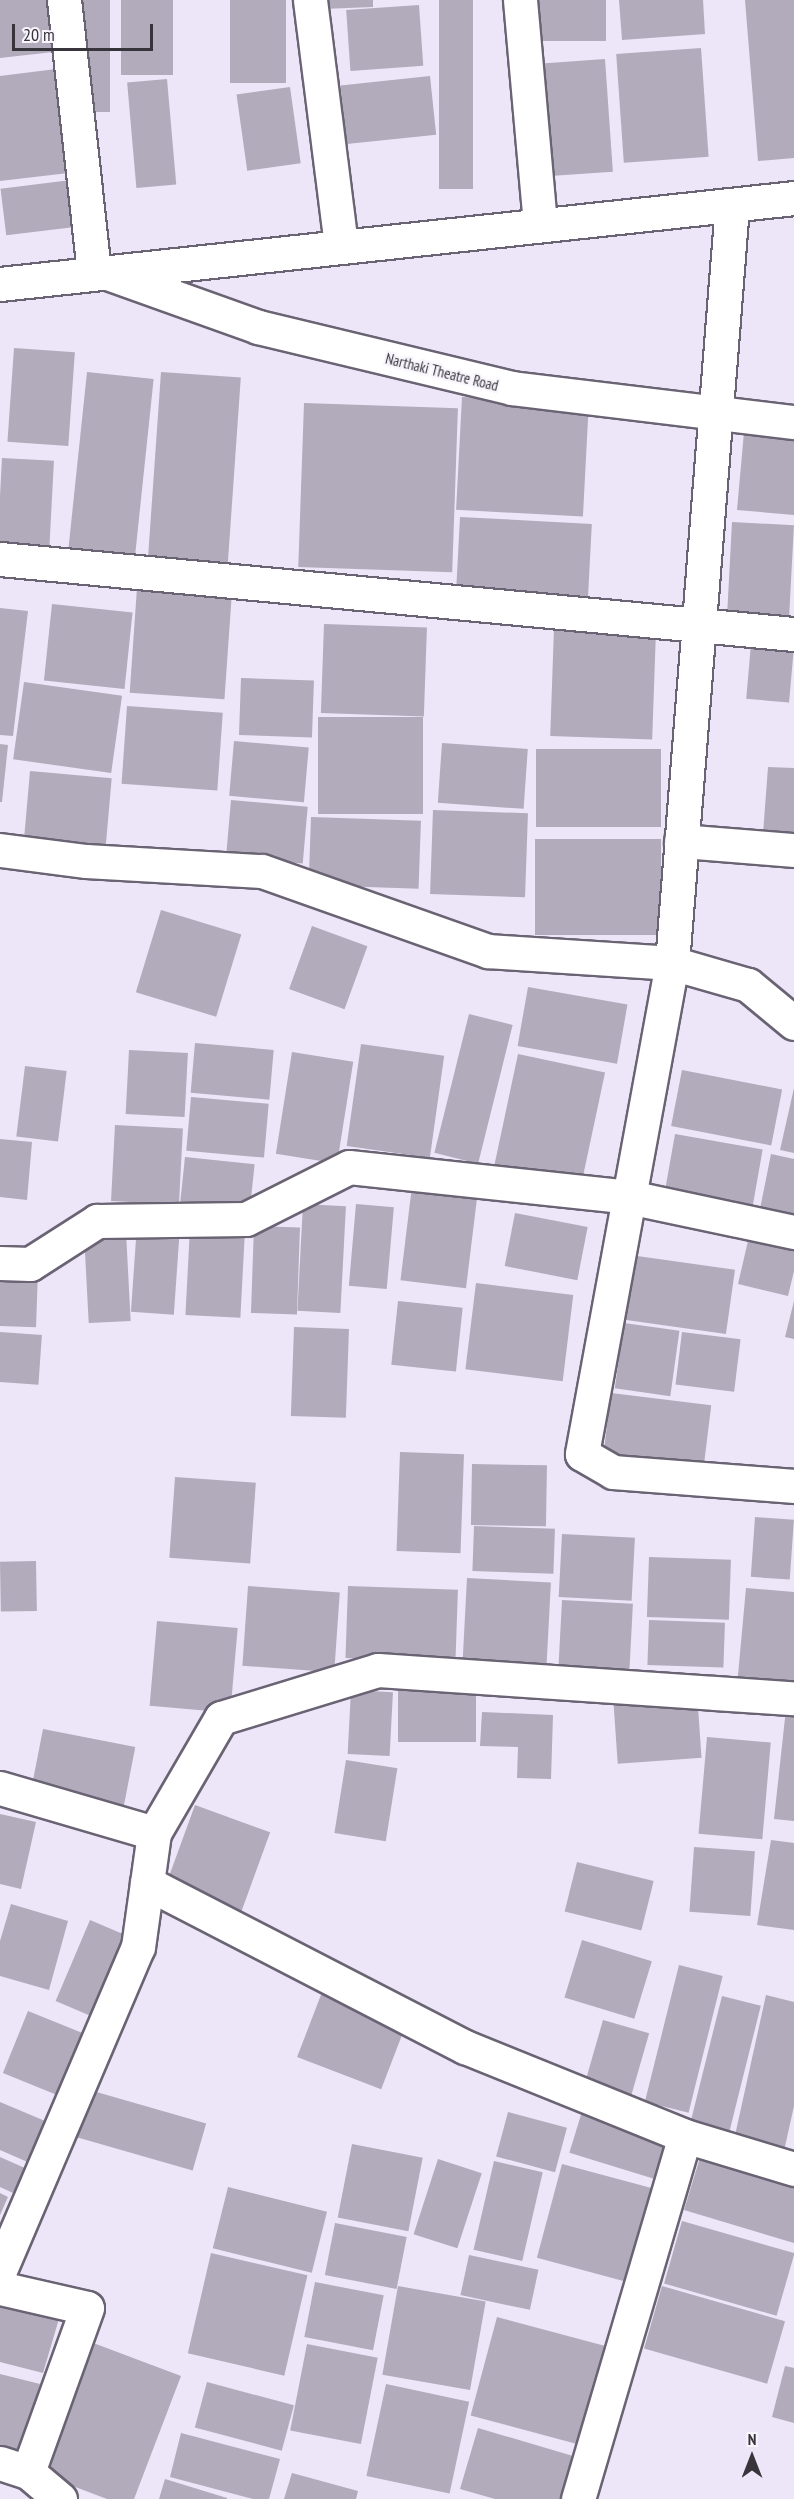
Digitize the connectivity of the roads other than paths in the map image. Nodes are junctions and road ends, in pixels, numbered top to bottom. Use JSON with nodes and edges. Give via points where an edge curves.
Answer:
{"nodes":[{"id":1,"x":64,"y":0,"type":"edge"},
{"id":2,"x":310,"y":0,"type":"edge"},
{"id":3,"x":520,"y":0,"type":"edge"},
{"id":4,"x":794,"y":198,"type":"edge"},
{"id":5,"x":732,"y":205,"type":"junction"},
{"id":6,"x":540,"y":225,"type":"junction"},
{"id":7,"x":341,"y":246,"type":"junction"},
{"id":8,"x":98,"y":272,"type":"junction"},
{"id":9,"x":0,"y":284,"type":"edge"},
{"id":10,"x":714,"y":413,"type":"junction"},
{"id":11,"x":794,"y":422,"type":"edge"},
{"id":12,"x":0,"y":559,"type":"edge"},
{"id":13,"x":698,"y":627,"type":"junction"},
{"id":14,"x":794,"y":634,"type":"edge"},
{"id":15,"x":681,"y":841,"type":"junction"},
{"id":16,"x":0,"y":850,"type":"edge"},
{"id":17,"x":794,"y":850,"type":"edge"},
{"id":18,"x":672,"y":963,"type":"junction"},
{"id":19,"x":794,"y":1023,"type":"edge"},
{"id":20,"x":629,"y":1197,"type":"junction"},
{"id":21,"x":794,"y":1232,"type":"edge"},
{"id":22,"x":0,"y":1263,"type":"edge"},
{"id":23,"x":794,"y":1486,"type":"edge"},
{"id":24,"x":794,"y":1698,"type":"edge"},
{"id":25,"x":0,"y":1788,"type":"edge"},
{"id":26,"x":154,"y":1833,"type":"junction"},
{"id":27,"x":147,"y":1883,"type":"junction"},
{"id":28,"x":685,"y":2136,"type":"junction"},
{"id":29,"x":794,"y":2169,"type":"edge"},
{"id":30,"x":0,"y":2270,"type":"edge"},
{"id":31,"x":0,"y":2288,"type":"edge"},
{"id":32,"x":14,"y":2468,"type":"edge"},
{"id":33,"x":60,"y":2499,"type":"edge"},
{"id":34,"x":578,"y":2499,"type":"edge"}],
"edges":[{"from":1,"to":8,"type":"street"},
{"from":2,"to":7,"type":"street"},
{"from":3,"to":6,"type":"street"},
{"from":4,"to":5,"type":"street"},
{"from":5,"to":6,"type":"street"},
{"from":5,"to":10,"type":"street"},
{"from":6,"to":7,"type":"street"},
{"from":7,"to":8,"type":"street"},
{"from":8,"to":9,"type":"street"},
{"from":8,"to":10,"type":"street","name":"Narthaki Theatre Road","via":[[258,327],[512,388]]},
{"from":10,"to":11,"type":"street","name":"Narthaki Theatre Road"},
{"from":10,"to":13,"type":"street"},
{"from":12,"to":13,"type":"street"},
{"from":13,"to":14,"type":"street"},
{"from":13,"to":15,"type":"street"},
{"from":15,"to":17,"type":"street"},
{"from":15,"to":18,"type":"street"},
{"from":16,"to":18,"type":"street","via":[[86,861],[262,871],[488,951]]},
{"from":18,"to":19,"type":"street","via":[[748,985]]},
{"from":18,"to":20,"type":"street"},
{"from":20,"to":21,"type":"street"},
{"from":20,"to":22,"type":"street","via":[[349,1167],[246,1219],[97,1221],[30,1264]]},
{"from":20,"to":23,"type":"street","via":[[582,1454],[613,1472]]},
{"from":24,"to":26,"type":"street","via":[[378,1670],[221,1718]]},
{"from":25,"to":26,"type":"street"},
{"from":26,"to":27,"type":"street"},
{"from":27,"to":28,"type":"street","via":[[465,2047]]},
{"from":27,"to":30,"type":"street","via":[[138,1947]]},
{"from":28,"to":29,"type":"street"},
{"from":28,"to":34,"type":"street"},
{"from":31,"to":32,"type":"street","via":[[87,2308]]},
{"from":32,"to":33,"type":"street"}]}
